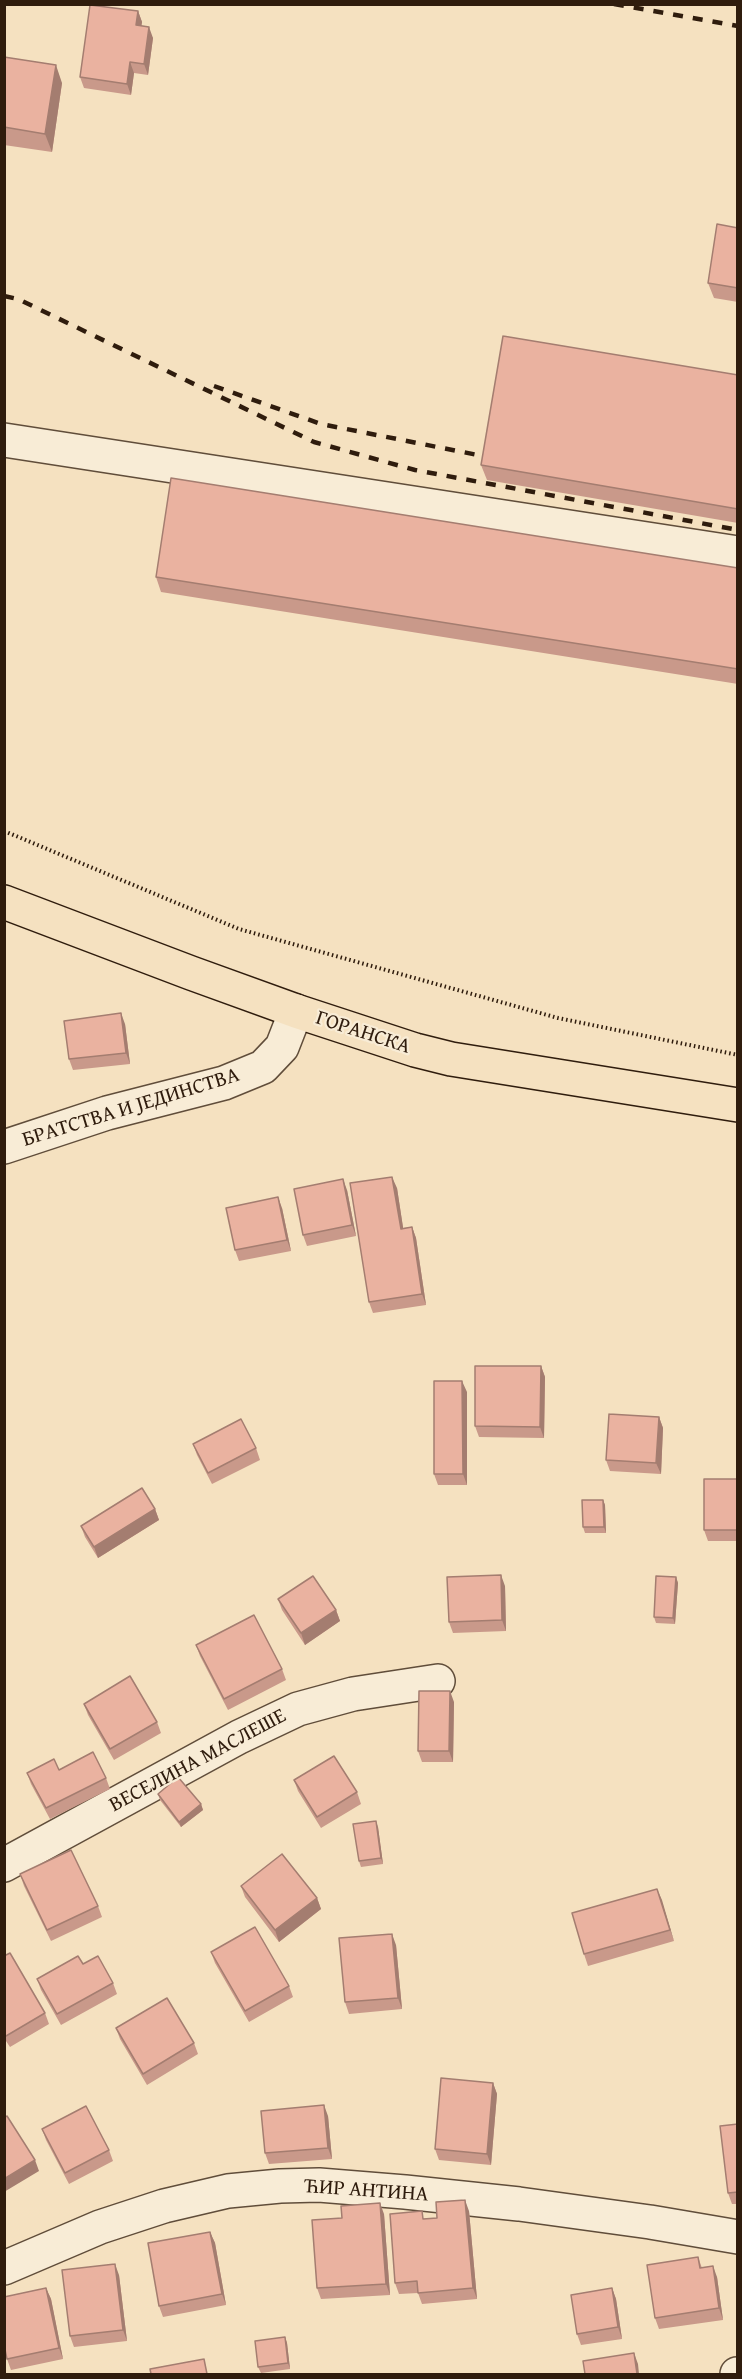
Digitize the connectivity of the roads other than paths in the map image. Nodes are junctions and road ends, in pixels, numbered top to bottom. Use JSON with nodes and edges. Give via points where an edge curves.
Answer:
{"nodes":[{"id":1,"x":4,"y":440,"type":"edge"},
{"id":2,"x":738,"y":553,"type":"edge"},
{"id":3,"x":4,"y":902,"type":"edge"},
{"id":4,"x":296,"y":1011,"type":"junction"},
{"id":5,"x":738,"y":1105,"type":"edge"},
{"id":6,"x":4,"y":1147,"type":"edge"},
{"id":7,"x":438,"y":1680,"type":"dead end"},
{"id":8,"x":4,"y":1864,"type":"edge"},
{"id":9,"x":738,"y":2237,"type":"edge"},
{"id":10,"x":4,"y":2268,"type":"edge"}],
"edges":[{"from":1,"to":2,"type":"street"},
{"from":3,"to":4,"type":"main road","name":"ГОРАНСКА"},
{"from":4,"to":5,"type":"main road","name":"ГОРАНСКА","via":[[379,1040],[451,1059]]},
{"from":4,"to":6,"type":"street","name":"БРАТСТВА И ЈЕДИНСТВА","via":[[282,1047],[263,1067],[224,1083],[107,1113]]},
{"from":7,"to":8,"type":"street","name":"ВЕСЕЛИНА МАСЛЕШЕ","via":[[353,1694],[298,1709]]},
{"from":9,"to":10,"type":"street","name":"ЋИР АНТИНА","via":[[508,2202],[280,2186],[228,2191],[164,2206],[100,2227]]}]}
